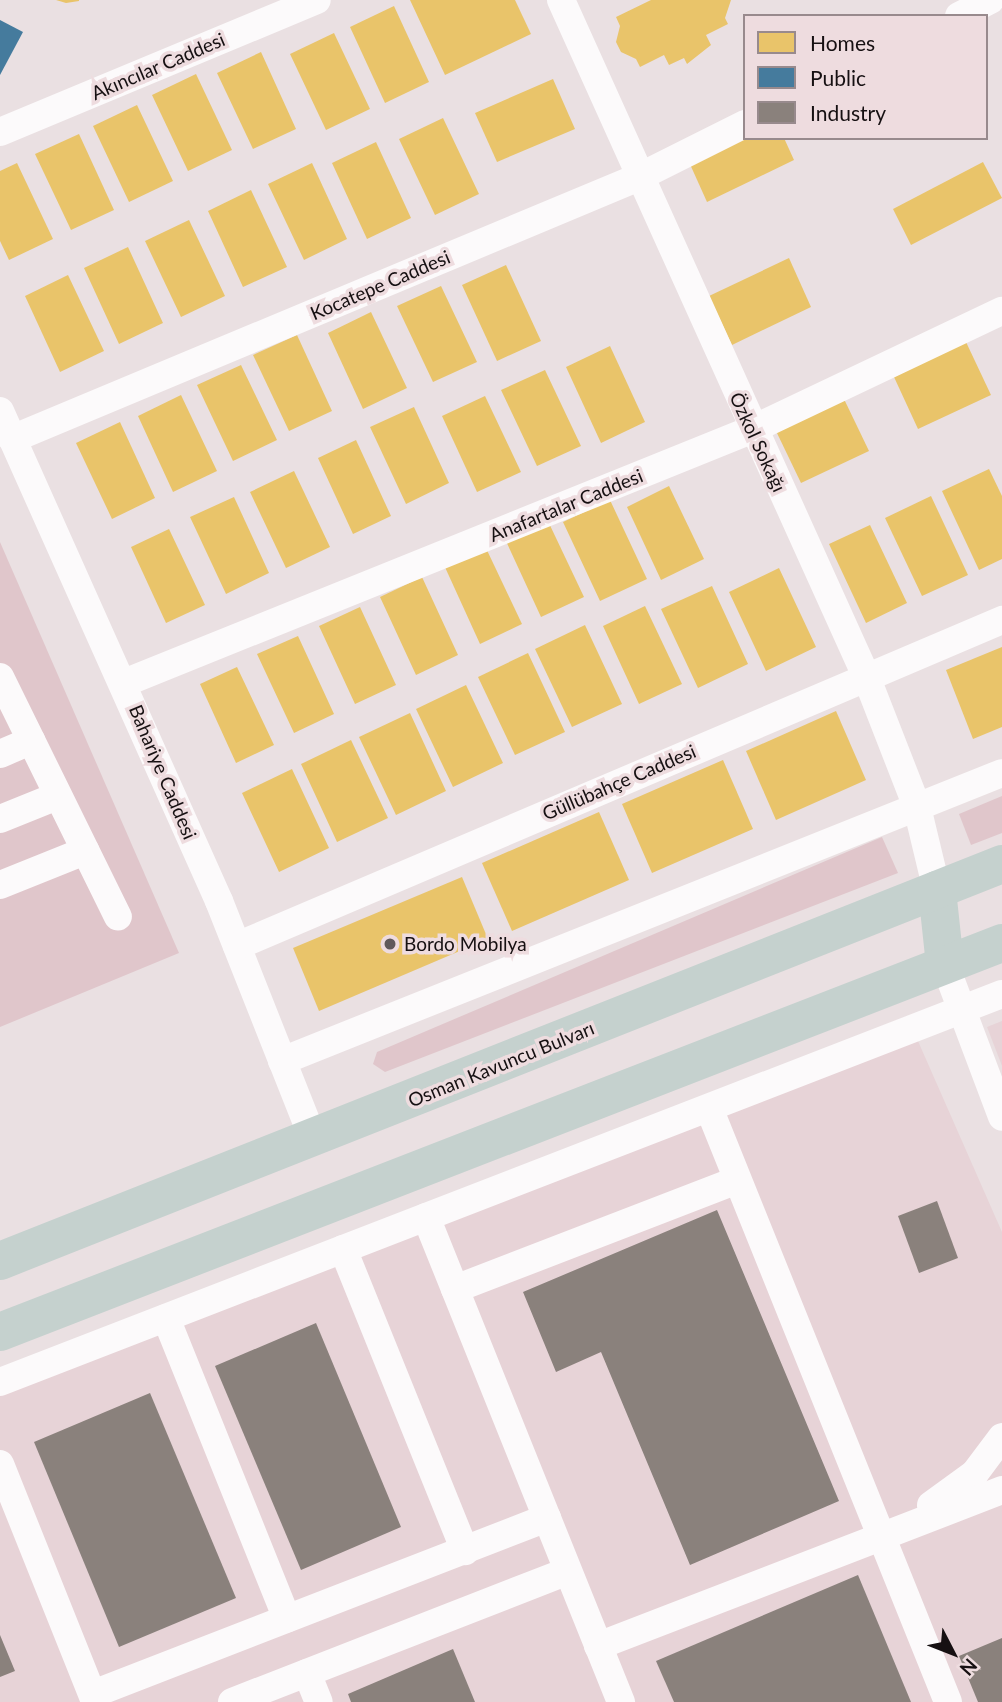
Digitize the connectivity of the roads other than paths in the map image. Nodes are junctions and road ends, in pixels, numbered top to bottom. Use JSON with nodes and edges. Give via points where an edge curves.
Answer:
{"nodes":[{"id":1,"x":317,"y":0,"type":"edge"},
{"id":2,"x":561,"y":0,"type":"edge"},
{"id":3,"x":990,"y":0,"type":"edge"},
{"id":4,"x":963,"y":14,"type":"edge"},
{"id":5,"x":743,"y":125,"type":"edge"},
{"id":6,"x":0,"y":132,"type":"edge"},
{"id":7,"x":639,"y":177,"type":"junction"},
{"id":8,"x":1002,"y":311,"type":"edge"},
{"id":9,"x":0,"y":411,"type":"edge"},
{"id":10,"x":751,"y":430,"type":"junction"},
{"id":11,"x":12,"y":439,"type":"junction"},
{"id":12,"x":1002,"y":620,"type":"edge"},
{"id":13,"x":866,"y":676,"type":"junction"},
{"id":14,"x":1,"y":683,"type":"edge"},
{"id":15,"x":124,"y":683,"type":"junction"},
{"id":16,"x":31,"y":741,"type":"junction"},
{"id":17,"x":0,"y":754,"type":"edge"},
{"id":18,"x":1002,"y":773,"type":"edge"},
{"id":19,"x":57,"y":796,"type":"junction"},
{"id":20,"x":917,"y":807,"type":"junction"},
{"id":21,"x":0,"y":819,"type":"edge"},
{"id":22,"x":85,"y":850,"type":"junction"},
{"id":23,"x":1002,"y":864,"type":"edge"},
{"id":24,"x":0,"y":885,"type":"edge"},
{"id":25,"x":937,"y":890,"type":"junction"},
{"id":26,"x":118,"y":917,"type":"dead end"},
{"id":27,"x":1002,"y":943,"type":"edge"},
{"id":28,"x":237,"y":946,"type":"junction"},
{"id":29,"x":945,"y":965,"type":"junction"},
{"id":30,"x":1002,"y":994,"type":"edge"},
{"id":31,"x":960,"y":1011,"type":"junction"},
{"id":32,"x":282,"y":1061,"type":"junction"},
{"id":33,"x":709,"y":1108,"type":"junction"},
{"id":34,"x":1002,"y":1117,"type":"edge"},
{"id":35,"x":313,"y":1139,"type":"junction"},
{"id":36,"x":737,"y":1180,"type":"junction"},
{"id":37,"x":426,"y":1217,"type":"junction"},
{"id":38,"x":343,"y":1250,"type":"junction"},
{"id":39,"x":0,"y":1261,"type":"edge"},
{"id":40,"x":455,"y":1289,"type":"junction"},
{"id":41,"x":166,"y":1318,"type":"junction"},
{"id":42,"x":0,"y":1332,"type":"edge"},
{"id":43,"x":0,"y":1382,"type":"edge"},
{"id":44,"x":1002,"y":1437,"type":"edge"},
{"id":45,"x":0,"y":1464,"type":"edge"},
{"id":46,"x":1002,"y":1490,"type":"edge"},
{"id":47,"x":547,"y":1518,"type":"junction"},
{"id":48,"x":881,"y":1536,"type":"junction"},
{"id":49,"x":465,"y":1551,"type":"junction"},
{"id":50,"x":566,"y":1573,"type":"junction"},
{"id":51,"x":287,"y":1619,"type":"junction"},
{"id":52,"x":598,"y":1646,"type":"junction"},
{"id":53,"x":307,"y":1673,"type":"junction"},
{"id":54,"x":94,"y":1698,"type":"edge"},
{"id":55,"x":232,"y":1702,"type":"edge"},
{"id":56,"x":319,"y":1702,"type":"edge"},
{"id":57,"x":621,"y":1702,"type":"edge"},
{"id":58,"x":947,"y":1702,"type":"edge"}],
"edges":[{"from":1,"to":6,"type":"street","name":"Akıncılar Caddesi"},
{"from":2,"to":7,"type":"street","name":"Özkol Sokağı"},
{"from":3,"to":4,"type":"street"},
{"from":5,"to":7,"type":"street","name":"Kocatepe Caddesi"},
{"from":7,"to":10,"type":"street","name":"Özkol Sokağı"},
{"from":7,"to":11,"type":"street","name":"Kocatepe Caddesi"},
{"from":8,"to":10,"type":"street","name":"Anafartalar Caddesi"},
{"from":9,"to":11,"type":"street","name":"Bahariye Caddesi"},
{"from":10,"to":13,"type":"street","name":"Özkol Sokağı"},
{"from":10,"to":15,"type":"street","name":"Anafartalar Caddesi"},
{"from":11,"to":15,"type":"street","name":"Bahariye Caddesi"},
{"from":12,"to":13,"type":"street","name":"Güllübahçe Caddesi"},
{"from":13,"to":20,"type":"street","name":"Özkol Sokağı"},
{"from":13,"to":28,"type":"street","name":"Güllübahçe Caddesi"},
{"from":14,"to":16,"type":"street"},
{"from":15,"to":28,"type":"street","name":"Bahariye Caddesi"},
{"from":16,"to":17,"type":"street"},
{"from":16,"to":19,"type":"street"},
{"from":18,"to":20,"type":"street"},
{"from":19,"to":21,"type":"street"},
{"from":19,"to":22,"type":"street"},
{"from":20,"to":25,"type":"street","name":"Özkol Sokağı"},
{"from":20,"to":32,"type":"street"},
{"from":22,"to":24,"type":"street"},
{"from":22,"to":26,"type":"street"},
{"from":23,"to":25,"type":"highway","name":"Osman Kavuncu Bulvarı"},
{"from":25,"to":29,"type":"highway"},
{"from":25,"to":35,"type":"highway","name":"Osman Kavuncu Bulvarı"},
{"from":27,"to":29,"type":"highway"},
{"from":28,"to":32,"type":"street","name":"Bahariye Caddesi"},
{"from":29,"to":31,"type":"street"},
{"from":29,"to":42,"type":"highway"},
{"from":30,"to":31,"type":"street"},
{"from":31,"to":33,"type":"street"},
{"from":31,"to":34,"type":"street"},
{"from":32,"to":35,"type":"street","name":"Bahariye Caddesi"},
{"from":33,"to":36,"type":"street"},
{"from":33,"to":37,"type":"street"},
{"from":35,"to":39,"type":"highway","name":"Osman Kavuncu Bulvarı"},
{"from":36,"to":40,"type":"street"},
{"from":36,"to":48,"type":"street"},
{"from":37,"to":38,"type":"street"},
{"from":37,"to":40,"type":"street"},
{"from":38,"to":41,"type":"street"},
{"from":38,"to":49,"type":"street"},
{"from":40,"to":47,"type":"street"},
{"from":41,"to":43,"type":"street"},
{"from":41,"to":51,"type":"street"},
{"from":44,"to":48,"type":"street","via":[[961,1486]]},
{"from":45,"to":54,"type":"street"},
{"from":46,"to":48,"type":"street"},
{"from":47,"to":49,"type":"street"},
{"from":47,"to":50,"type":"street"},
{"from":48,"to":52,"type":"street"},
{"from":48,"to":58,"type":"street"},
{"from":49,"to":51,"type":"street"},
{"from":50,"to":52,"type":"street"},
{"from":50,"to":53,"type":"street"},
{"from":51,"to":54,"type":"street"},
{"from":52,"to":57,"type":"street"},
{"from":53,"to":55,"type":"street"},
{"from":53,"to":56,"type":"street"}]}
